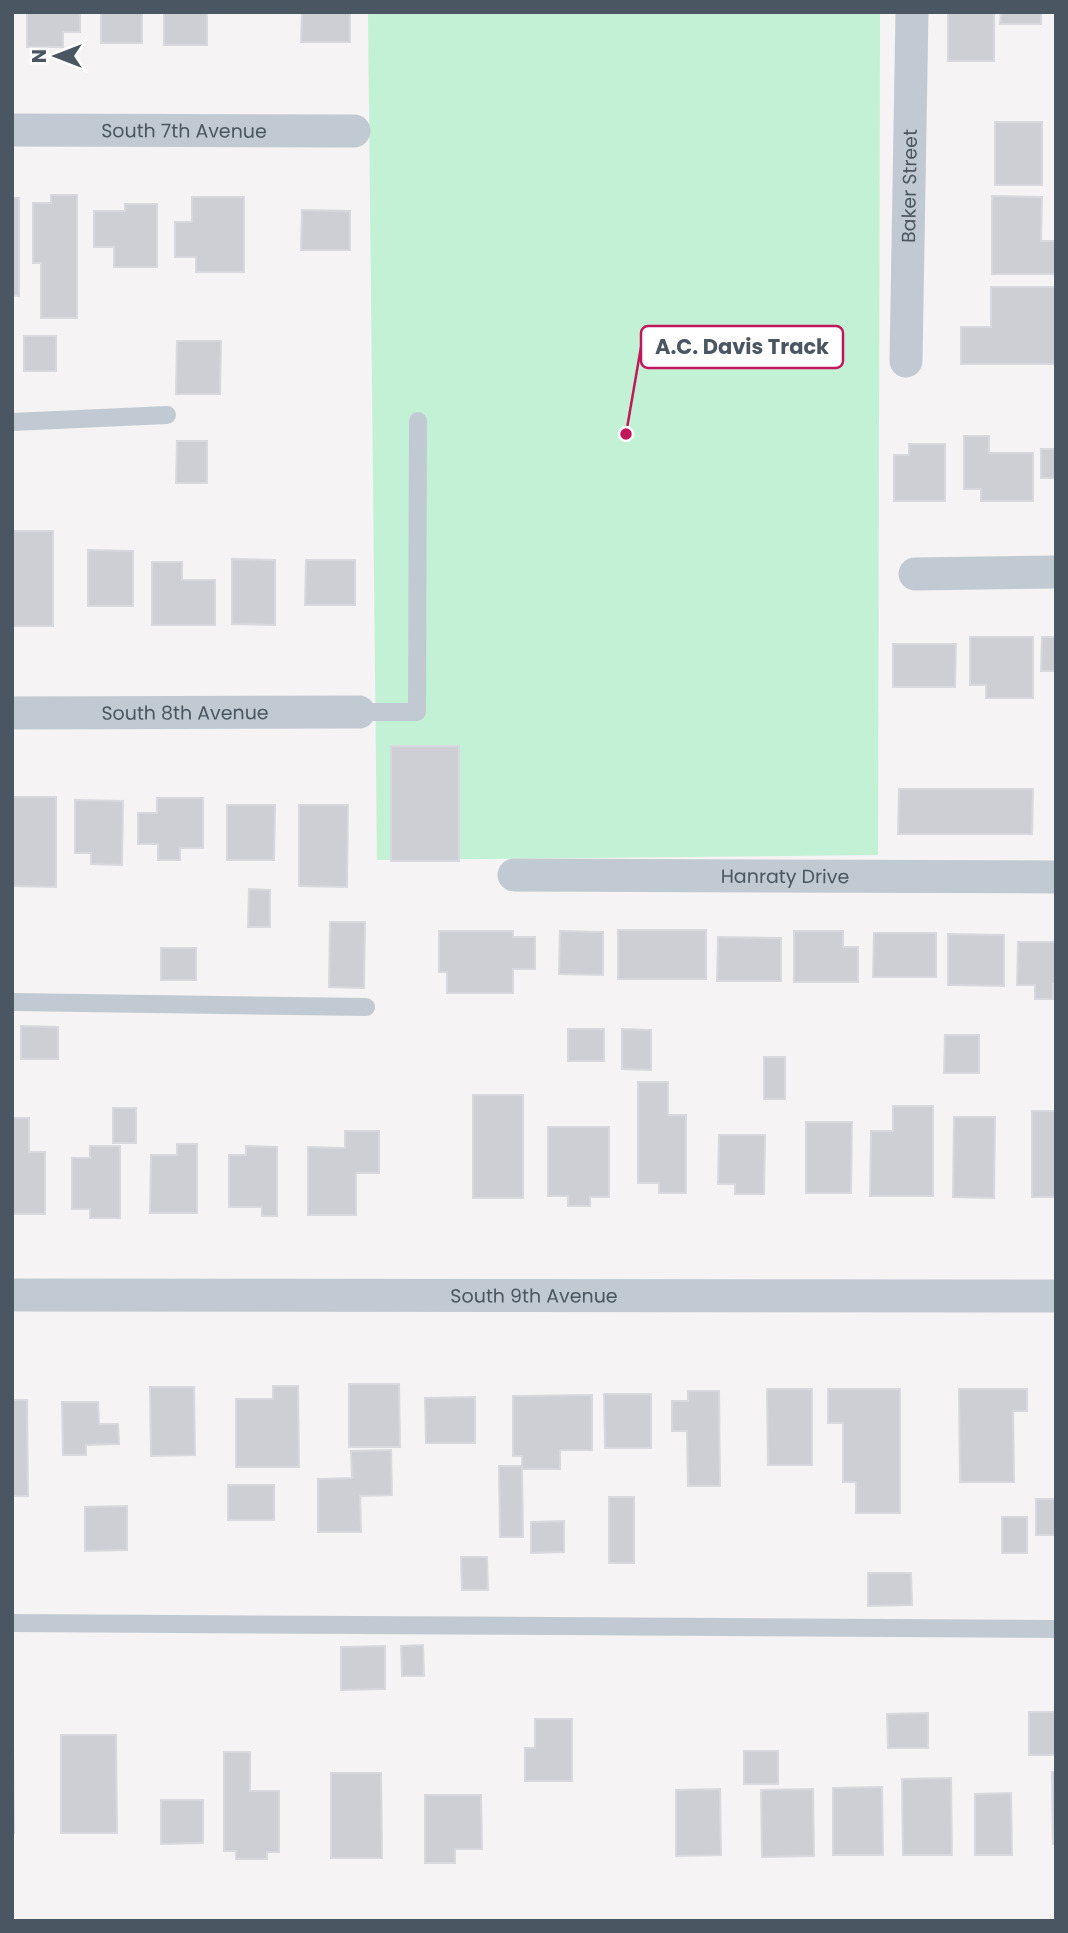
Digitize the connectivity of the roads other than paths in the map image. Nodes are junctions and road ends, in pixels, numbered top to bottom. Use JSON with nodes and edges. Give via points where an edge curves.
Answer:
{"nodes":[{"id":1,"x":912,"y":12,"type":"edge"},
{"id":2,"x":12,"y":130,"type":"edge"},
{"id":3,"x":354,"y":131,"type":"dead end"},
{"id":4,"x":906,"y":361,"type":"dead end"},
{"id":5,"x":167,"y":415,"type":"dead end"},
{"id":6,"x":418,"y":421,"type":"dead end"},
{"id":7,"x":12,"y":422,"type":"edge"},
{"id":8,"x":1056,"y":572,"type":"edge"},
{"id":9,"x":915,"y":573,"type":"dead end"},
{"id":10,"x":359,"y":712,"type":"joint"},
{"id":11,"x":12,"y":713,"type":"edge"},
{"id":12,"x":514,"y":875,"type":"dead end"},
{"id":13,"x":1056,"y":877,"type":"edge"},
{"id":14,"x":12,"y":1002,"type":"edge"},
{"id":15,"x":366,"y":1007,"type":"dead end"},
{"id":16,"x":12,"y":1295,"type":"edge"},
{"id":17,"x":1056,"y":1296,"type":"edge"},
{"id":18,"x":12,"y":1623,"type":"edge"},
{"id":19,"x":1056,"y":1629,"type":"edge"}],
"edges":[{"from":1,"to":4,"type":"street","name":"Baker Street"},
{"from":2,"to":3,"type":"street","name":"South 7th Avenue"},
{"from":5,"to":7,"type":"lane"},
{"from":6,"to":10,"type":"lane","via":[[417,712]]},
{"from":8,"to":9,"type":"street"},
{"from":10,"to":11,"type":"street","name":"South 8th Avenue"},
{"from":12,"to":13,"type":"street","name":"Hanraty Drive"},
{"from":14,"to":15,"type":"lane"},
{"from":16,"to":17,"type":"street","name":"South 9th Avenue"},
{"from":18,"to":19,"type":"lane"}]}
